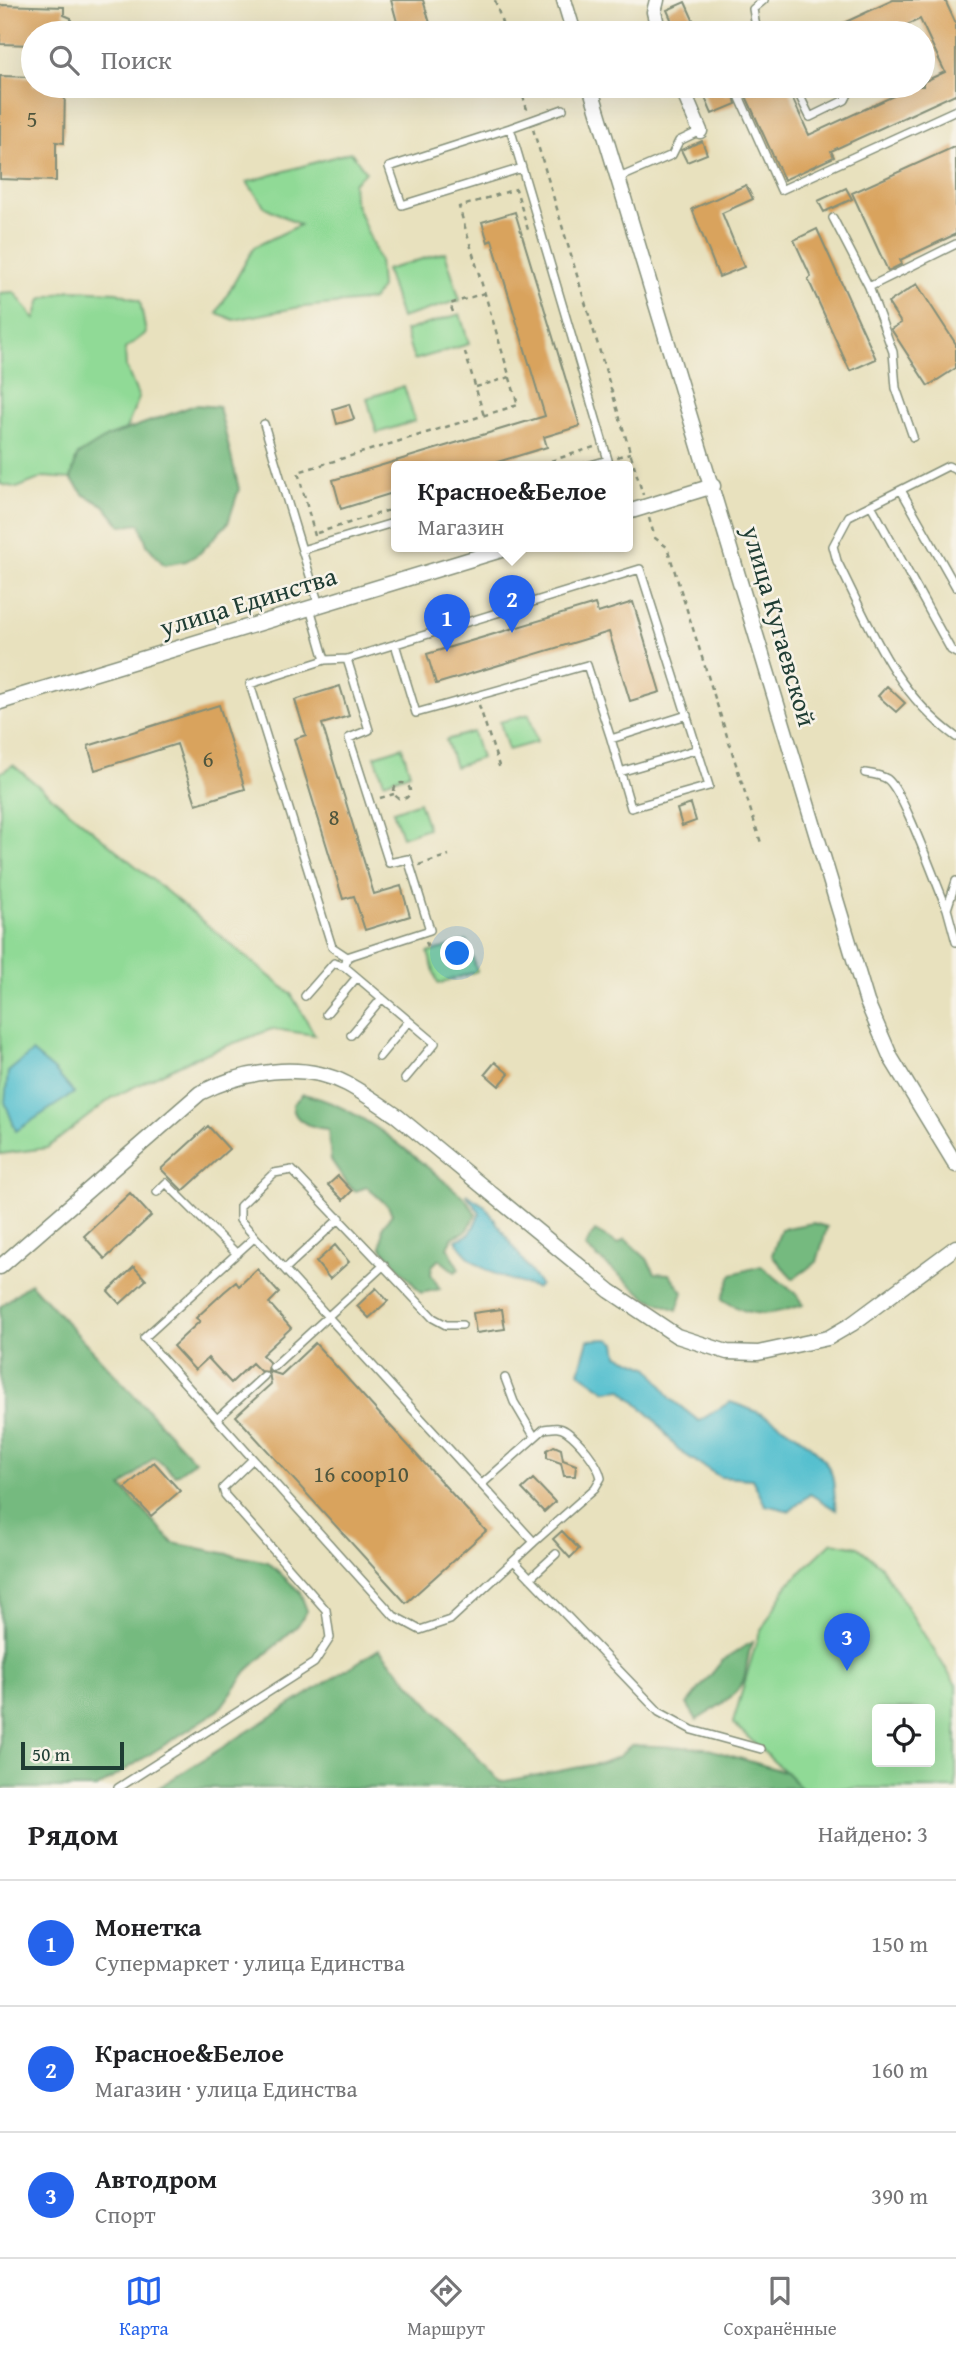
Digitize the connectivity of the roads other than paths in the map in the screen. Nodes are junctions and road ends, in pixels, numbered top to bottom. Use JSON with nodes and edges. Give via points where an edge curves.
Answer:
{"nodes":[{"id":1,"x":564,"y":0,"type":"edge"},
{"id":2,"x":657,"y":0,"type":"edge"},
{"id":3,"x":764,"y":0,"type":"edge"},
{"id":4,"x":570,"y":21,"type":"edge"},
{"id":5,"x":656,"y":21,"type":"edge"},
{"id":6,"x":755,"y":21,"type":"edge"},
{"id":7,"x":594,"y":98,"type":"edge"},
{"id":8,"x":686,"y":98,"type":"edge"},
{"id":9,"x":740,"y":98,"type":"edge"},
{"id":10,"x":801,"y":98,"type":"edge"},
{"id":11,"x":846,"y":98,"type":"edge"},
{"id":12,"x":564,"y":109,"type":"dead end"},
{"id":13,"x":956,"y":110,"type":"edge"},
{"id":14,"x":510,"y":128,"type":"junction"},
{"id":15,"x":700,"y":131,"type":"joint"},
{"id":16,"x":522,"y":168,"type":"junction"},
{"id":17,"x":619,"y":178,"type":"junction"},
{"id":18,"x":833,"y":218,"type":"dead end"},
{"id":19,"x":956,"y":244,"type":"edge"},
{"id":20,"x":869,"y":287,"type":"junction"},
{"id":21,"x":264,"y":424,"type":"dead end"},
{"id":22,"x":913,"y":437,"type":"dead end"},
{"id":23,"x":605,"y":461,"type":"edge"},
{"id":24,"x":956,"y":470,"type":"edge"},
{"id":25,"x":713,"y":486,"type":"junction"},
{"id":26,"x":901,"y":490,"type":"junction"},
{"id":27,"x":871,"y":505,"type":"junction"},
{"id":28,"x":633,"y":510,"type":"edge"},
{"id":29,"x":391,"y":524,"type":"edge"},
{"id":30,"x":302,"y":550,"type":"junction"},
{"id":31,"x":495,"y":552,"type":"edge"},
{"id":32,"x":956,"y":587,"type":"edge"},
{"id":33,"x":314,"y":607,"type":"junction"},
{"id":34,"x":395,"y":644,"type":"junction"},
{"id":35,"x":956,"y":653,"type":"edge"},
{"id":36,"x":347,"y":659,"type":"junction"},
{"id":37,"x":325,"y":660,"type":"junction"},
{"id":38,"x":0,"y":702,"type":"edge"},
{"id":39,"x":687,"y":715,"type":"junction"},
{"id":40,"x":956,"y":736,"type":"edge"},
{"id":41,"x":611,"y":739,"type":"junction"},
{"id":42,"x":698,"y":749,"type":"junction"},
{"id":43,"x":620,"y":772,"type":"junction"},
{"id":44,"x":865,"y":773,"type":"dead end"},
{"id":45,"x":956,"y":881,"type":"edge"},
{"id":46,"x":947,"y":909,"type":"junction"},
{"id":47,"x":956,"y":942,"type":"edge"},
{"id":48,"x":347,"y":957,"type":"junction"},
{"id":49,"x":345,"y":967,"type":"junction"},
{"id":50,"x":357,"y":977,"type":"junction"},
{"id":51,"x":305,"y":996,"type":"dead end"},
{"id":52,"x":382,"y":998,"type":"junction"},
{"id":53,"x":326,"y":1014,"type":"dead end"},
{"id":54,"x":410,"y":1021,"type":"junction"},
{"id":55,"x":351,"y":1035,"type":"dead end"},
{"id":56,"x":379,"y":1057,"type":"dead end"},
{"id":57,"x":405,"y":1079,"type":"dead end"},
{"id":58,"x":956,"y":1165,"type":"edge"},
{"id":59,"x":157,"y":1192,"type":"dead end"},
{"id":60,"x":340,"y":1218,"type":"junction"},
{"id":61,"x":255,"y":1237,"type":"junction"},
{"id":62,"x":956,"y":1247,"type":"edge"},
{"id":63,"x":237,"y":1254,"type":"junction"},
{"id":64,"x":384,"y":1265,"type":"junction"},
{"id":65,"x":0,"y":1267,"type":"edge"},
{"id":66,"x":285,"y":1269,"type":"junction"},
{"id":67,"x":328,"y":1317,"type":"junction"},
{"id":68,"x":463,"y":1325,"type":"dead end"},
{"id":69,"x":273,"y":1367,"type":"dead end"},
{"id":70,"x":264,"y":1376,"type":"dead end"},
{"id":71,"x":505,"y":1378,"type":"dead end"},
{"id":72,"x":216,"y":1419,"type":"junction"},
{"id":73,"x":534,"y":1436,"type":"junction"},
{"id":74,"x":253,"y":1459,"type":"junction"},
{"id":75,"x":482,"y":1484,"type":"junction"},
{"id":76,"x":534,"y":1542,"type":"junction"},
{"id":77,"x":556,"y":1554,"type":"dead end"},
{"id":78,"x":514,"y":1561,"type":"junction"},
{"id":79,"x":530,"y":1578,"type":"junction"},
{"id":80,"x":761,"y":1749,"type":"dead end"},
{"id":81,"x":118,"y":1788,"type":"edge"}],
"edges":[{"from":1,"to":4,"type":"street"},
{"from":2,"to":5,"type":"street"},
{"from":3,"to":6,"type":"lane","via":[[753,9]]},
{"from":7,"to":17,"type":"street","name":"улица Кугаевской"},
{"from":8,"to":15,"type":"street"},
{"from":9,"to":13,"type":"lane","via":[[780,190]]},
{"from":10,"to":11,"type":"lane","via":[[810,117]]},
{"from":12,"to":14,"type":"lane"},
{"from":14,"to":16,"type":"lane"},
{"from":14,"to":16,"type":"lane","via":[[389,167],[402,205]]},
{"from":15,"to":17,"type":"lane","via":[[679,141],[672,155]]},
{"from":16,"to":23,"type":"lane","via":[[608,460]]},
{"from":17,"to":25,"type":"street","name":"улица Кугаевской"},
{"from":18,"to":20,"type":"lane"},
{"from":19,"to":20,"type":"lane"},
{"from":20,"to":22,"type":"lane","via":[[892,352],[896,388]]},
{"from":21,"to":30,"type":"lane"},
{"from":24,"to":26,"type":"lane","via":[[948,466]]},
{"from":25,"to":28,"type":"street"},
{"from":25,"to":58,"type":"street","name":"улица Кугаевской","via":[[867,1002],[891,1058]]},
{"from":26,"to":27,"type":"lane"},
{"from":26,"to":32,"type":"lane"},
{"from":27,"to":35,"type":"lane"},
{"from":27,"to":40,"type":"lane","via":[[849,516],[833,546],[837,561],[915,703]]},
{"from":29,"to":30,"type":"lane"},
{"from":30,"to":33,"type":"lane"},
{"from":31,"to":33,"type":"street","name":"улица Единства"},
{"from":33,"to":37,"type":"lane"},
{"from":33,"to":38,"type":"street","name":"улица Единства"},
{"from":34,"to":36,"type":"lane"},
{"from":34,"to":39,"type":"lane","via":[[640,569]]},
{"from":34,"to":41,"type":"lane","via":[[416,713],[587,665]]},
{"from":36,"to":37,"type":"lane"},
{"from":36,"to":48,"type":"lane","via":[[369,730],[349,738],[389,863],[408,859],[430,930]]},
{"from":37,"to":48,"type":"lane","via":[[250,684],[332,947]]},
{"from":39,"to":41,"type":"lane"},
{"from":39,"to":42,"type":"lane"},
{"from":41,"to":43,"type":"lane"},
{"from":42,"to":43,"type":"lane"},
{"from":42,"to":43,"type":"lane","via":[[709,786],[696,790],[631,808]]},
{"from":44,"to":46,"type":"lane","via":[[886,778],[903,797]]},
{"from":45,"to":46,"type":"lane"},
{"from":46,"to":47,"type":"lane"},
{"from":48,"to":49,"type":"lane"},
{"from":49,"to":50,"type":"lane"},
{"from":49,"to":51,"type":"lane","via":[[334,963]]},
{"from":50,"to":52,"type":"lane"},
{"from":50,"to":53,"type":"lane"},
{"from":52,"to":54,"type":"lane"},
{"from":52,"to":55,"type":"lane"},
{"from":54,"to":56,"type":"lane"},
{"from":54,"to":57,"type":"lane","via":[[435,1043]]},
{"from":59,"to":63,"type":"lane","via":[[166,1183]]},
{"from":60,"to":61,"type":"lane","via":[[299,1174],[284,1169],[240,1206],[240,1220]]},
{"from":60,"to":64,"type":"lane"},
{"from":60,"to":66,"type":"lane"},
{"from":61,"to":63,"type":"lane"},
{"from":61,"to":66,"type":"lane"},
{"from":62,"to":65,"type":"street","via":[[828,1338],[758,1353],[715,1349],[677,1336],[610,1291],[369,1097],[344,1082],[282,1071],[241,1077],[200,1093]]},
{"from":63,"to":72,"type":"lane","via":[[144,1338]]},
{"from":64,"to":67,"type":"lane"},
{"from":64,"to":68,"type":"lane","via":[[433,1318],[446,1325]]},
{"from":66,"to":67,"type":"lane"},
{"from":67,"to":69,"type":"lane"},
{"from":67,"to":75,"type":"lane"},
{"from":70,"to":72,"type":"lane"},
{"from":71,"to":73,"type":"lane"},
{"from":72,"to":74,"type":"lane"},
{"from":73,"to":75,"type":"lane"},
{"from":73,"to":76,"type":"lane","via":[[557,1427],[567,1431],[599,1468],[601,1478]]},
{"from":74,"to":78,"type":"lane","via":[[394,1616],[420,1630],[450,1620]]},
{"from":74,"to":81,"type":"lane","via":[[223,1488],[225,1495],[326,1610],[330,1638],[314,1663]]},
{"from":75,"to":76,"type":"lane"},
{"from":76,"to":78,"type":"lane"},
{"from":77,"to":79,"type":"lane"},
{"from":78,"to":79,"type":"lane"},
{"from":79,"to":80,"type":"lane","via":[[659,1712],[692,1730]]}]}
